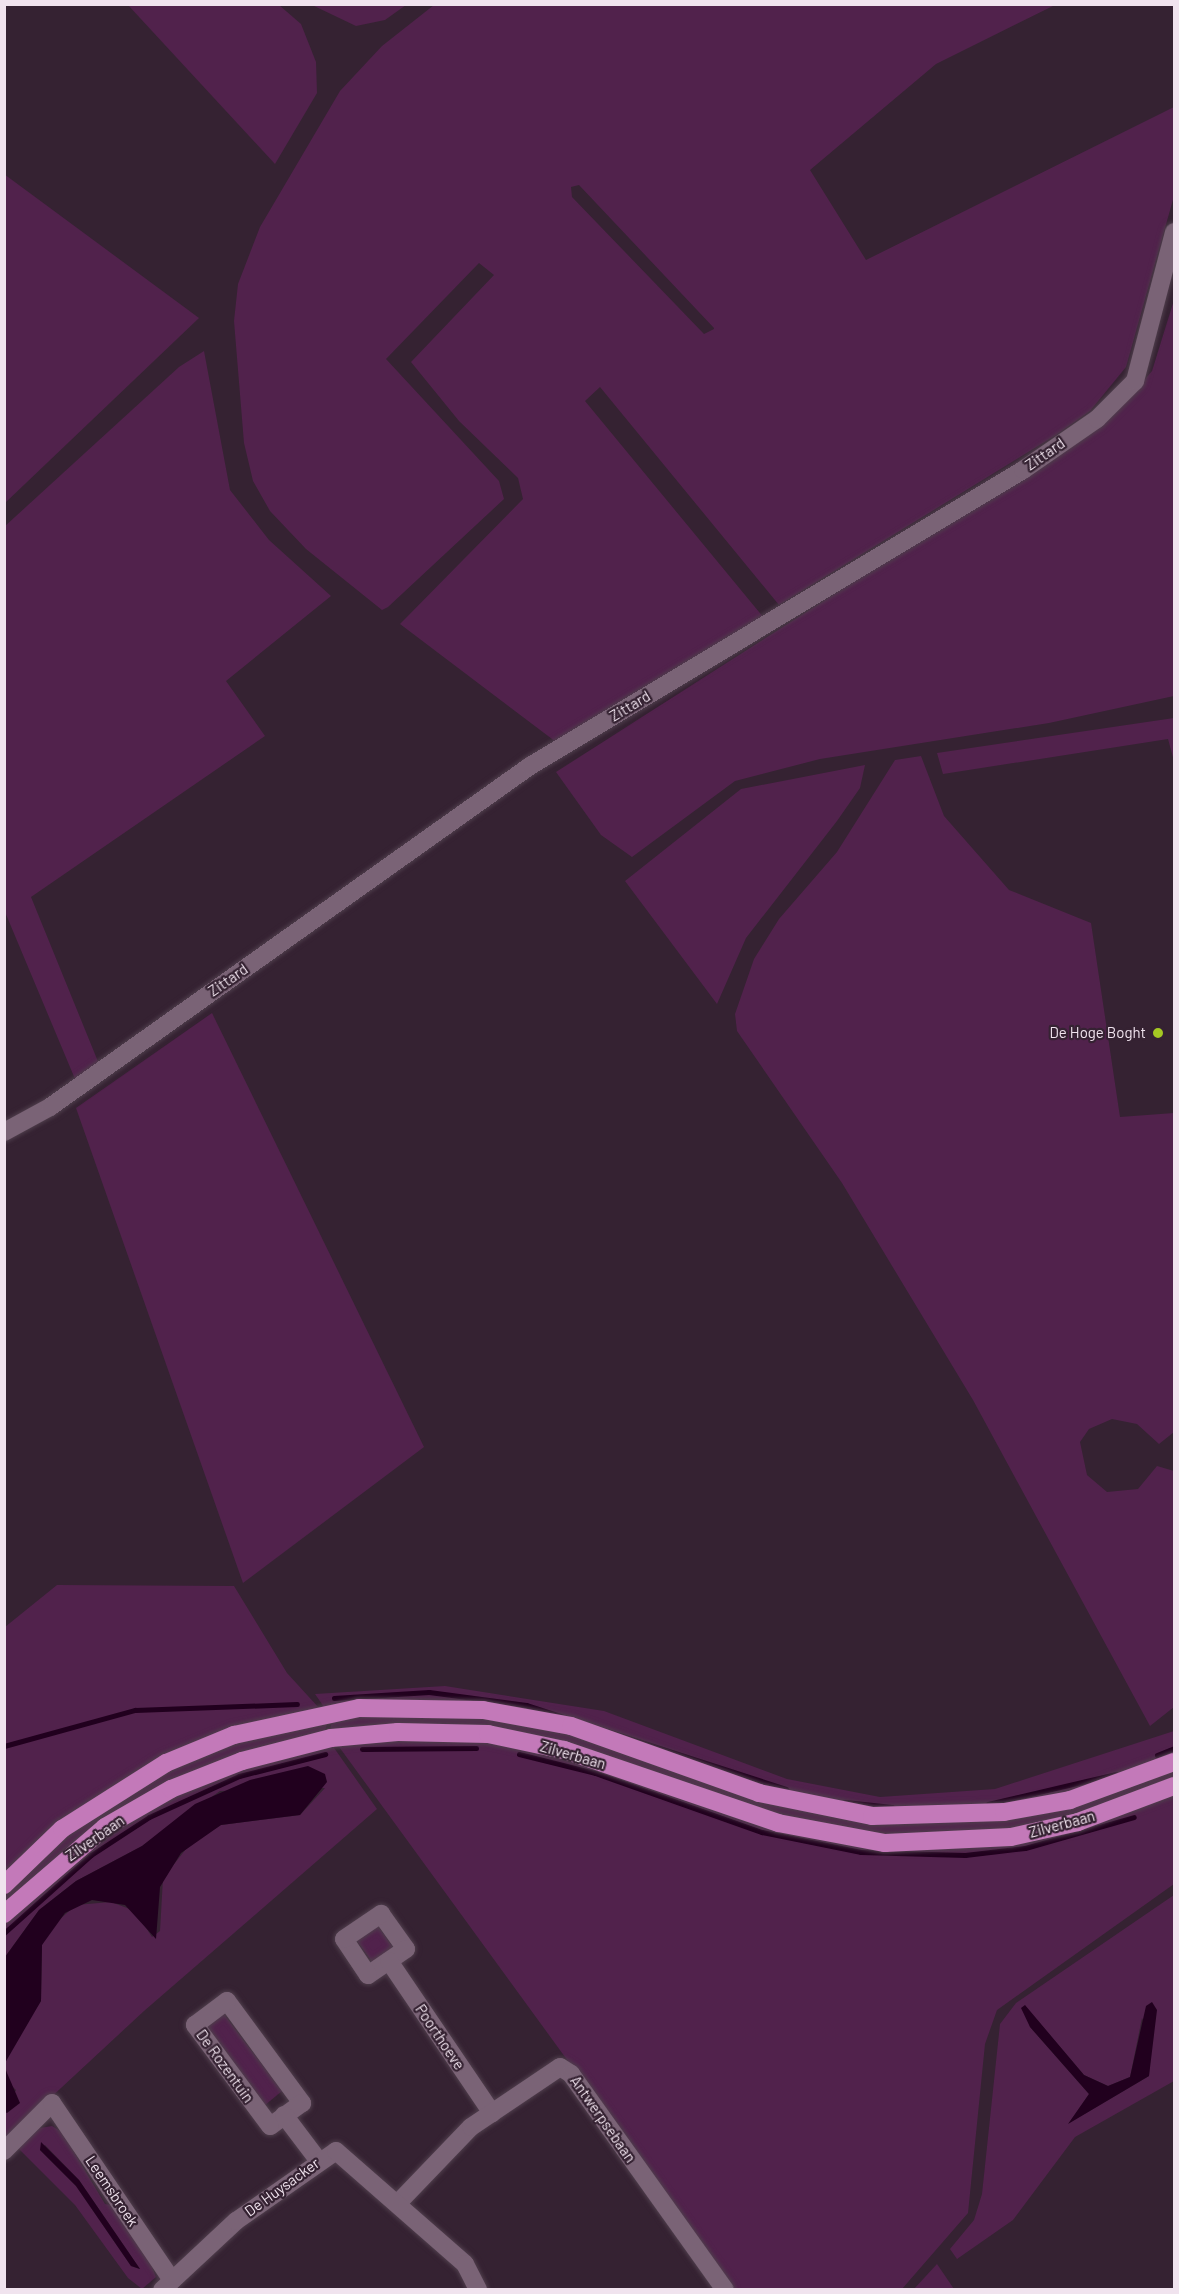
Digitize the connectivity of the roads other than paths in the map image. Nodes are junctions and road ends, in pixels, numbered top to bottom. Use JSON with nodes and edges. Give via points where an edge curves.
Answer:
{"nodes":[{"id":1,"x":1174,"y":232,"type":"edge"},
{"id":2,"x":4,"y":1132,"type":"edge"},
{"id":3,"x":1174,"y":1762,"type":"edge"},
{"id":4,"x":1174,"y":1786,"type":"edge"},
{"id":5,"x":4,"y":1885,"type":"edge"},
{"id":6,"x":4,"y":1914,"type":"edge"},
{"id":7,"x":388,"y":1961,"type":"dead end"},
{"id":8,"x":492,"y":2113,"type":"junction"},
{"id":9,"x":284,"y":2115,"type":"junction"},
{"id":10,"x":4,"y":2151,"type":"edge"},
{"id":11,"x":318,"y":2160,"type":"junction"},
{"id":12,"x":398,"y":2203,"type":"junction"},
{"id":13,"x":167,"y":2285,"type":"edge"},
{"id":14,"x":478,"y":2289,"type":"edge"},
{"id":15,"x":725,"y":2289,"type":"edge"}],
"edges":[{"from":1,"to":2,"type":"street","name":"Zittard","via":[[1135,381],[1097,419],[1023,470],[530,766],[50,1107]]},
{"from":3,"to":5,"type":"main road","name":"Zilverbaan","via":[[1070,1800],[1015,1810],[966,1817],[872,1816],[788,1802],[571,1726],[483,1710],[359,1708],[244,1732],[166,1763],[62,1829]]},
{"from":4,"to":6,"type":"main road","name":"Zilverbaan","via":[[1078,1822],[1011,1837],[885,1843],[778,1823],[564,1750],[488,1734],[398,1732],[331,1738],[242,1761],[171,1789],[105,1827]]},
{"from":7,"to":8,"type":"street","name":"Poorthoeve"},
{"from":8,"to":12,"type":"street","name":"Antwerpsebaan","via":[[451,2144]]},
{"from":8,"to":15,"type":"street","name":"Antwerpsebaan","via":[[548,2071],[567,2069]]},
{"from":9,"to":9,"type":"street","name":"De Rozentuin","via":[[302,2103],[227,2001],[195,2025],[270,2126]]},
{"from":9,"to":11,"type":"street"},
{"from":10,"to":13,"type":"street","name":"Leemsbroek","via":[[52,2103]]},
{"from":11,"to":12,"type":"street","name":"De Huysacker","via":[[340,2151]]},
{"from":11,"to":13,"type":"street","name":"De Huysacker","via":[[236,2221]]},
{"from":12,"to":14,"type":"street","name":"De Huysacker","via":[[465,2264]]}]}
